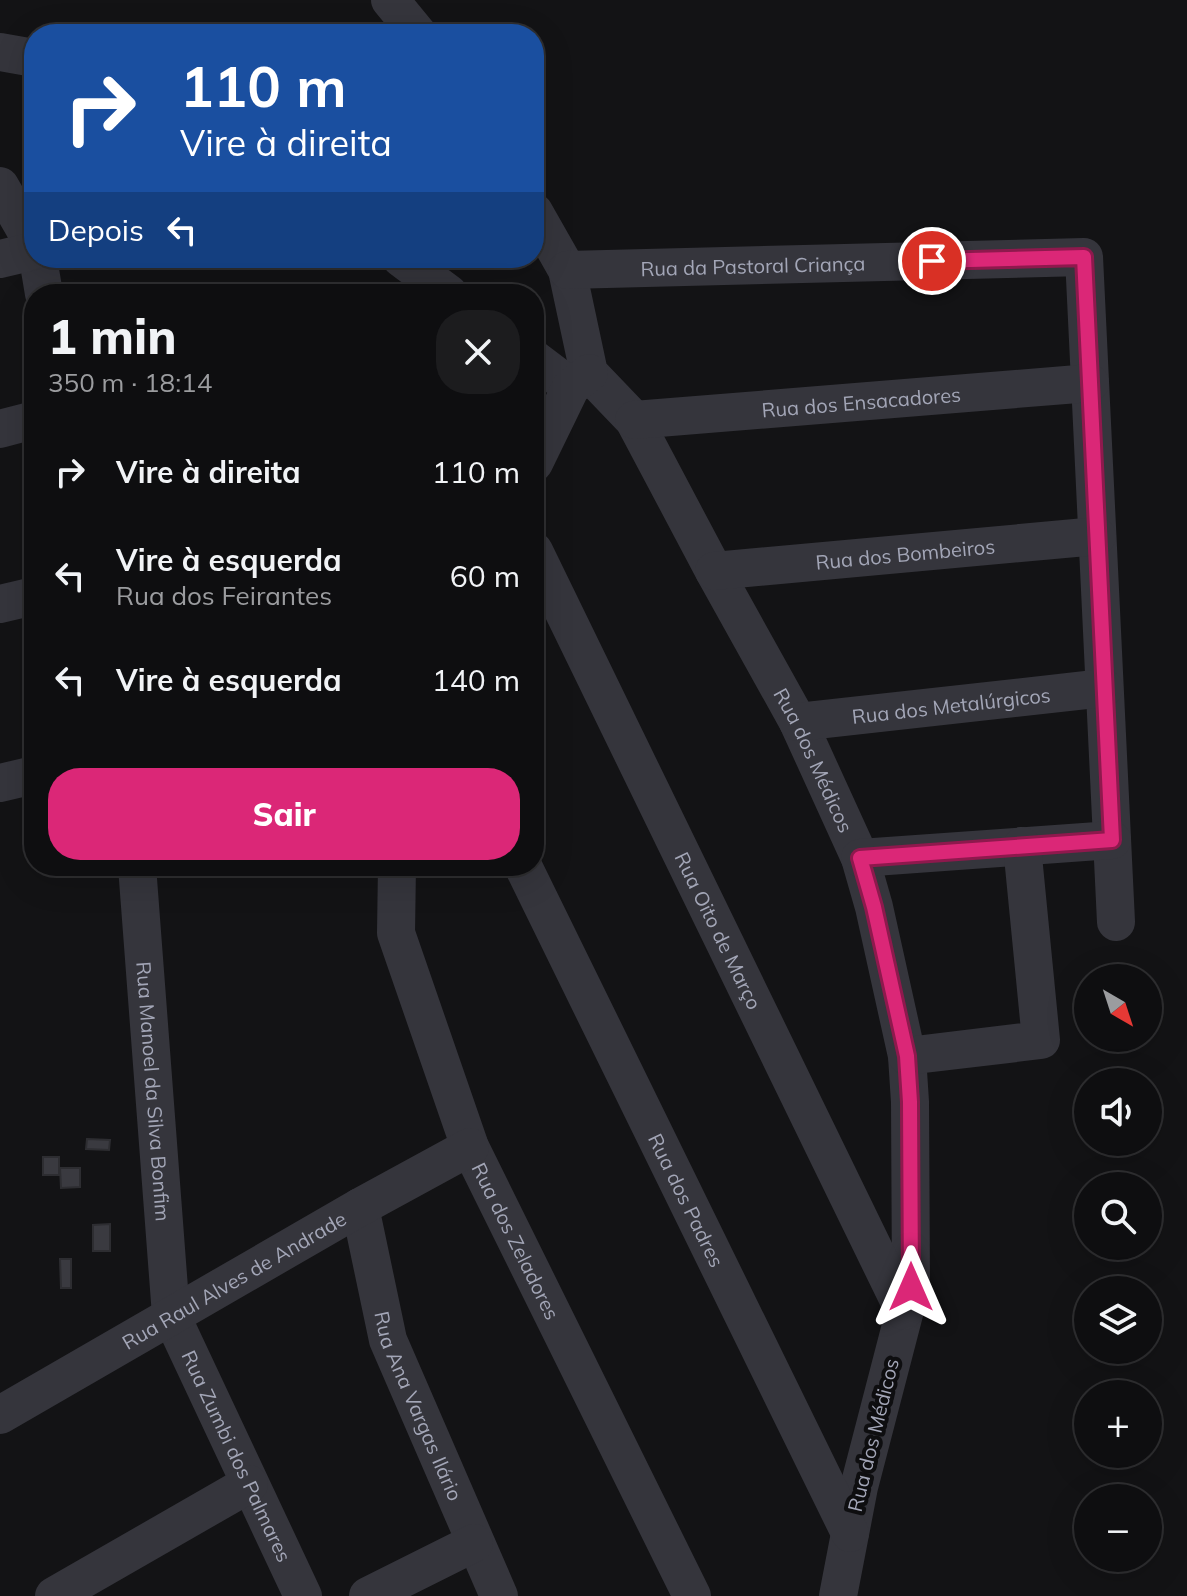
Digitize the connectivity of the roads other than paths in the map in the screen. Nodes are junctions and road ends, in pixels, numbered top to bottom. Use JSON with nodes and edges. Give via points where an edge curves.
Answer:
{"nodes":[{"id":1,"x":390,"y":0,"type":"edge"},
{"id":2,"x":410,"y":24,"type":"edge"},
{"id":3,"x":0,"y":52,"type":"edge"},
{"id":4,"x":24,"y":56,"type":"edge"},
{"id":5,"x":0,"y":186,"type":"edge"},
{"id":6,"x":24,"y":230,"type":"edge"},
{"id":7,"x":544,"y":230,"type":"edge"},
{"id":8,"x":24,"y":251,"type":"edge"},
{"id":9,"x":0,"y":259,"type":"edge"},
{"id":10,"x":414,"y":268,"type":"edge"},
{"id":11,"x":567,"y":270,"type":"junction"},
{"id":12,"x":436,"y":284,"type":"edge"},
{"id":13,"x":544,"y":364,"type":"edge"},
{"id":14,"x":580,"y":380,"type":"junction"},
{"id":15,"x":1090,"y":383,"type":"junction"},
{"id":16,"x":634,"y":420,"type":"junction"},
{"id":17,"x":24,"y":423,"type":"edge"},
{"id":18,"x":0,"y":429,"type":"edge"},
{"id":19,"x":544,"y":445,"type":"edge"},
{"id":20,"x":1097,"y":536,"type":"junction"},
{"id":21,"x":714,"y":571,"type":"junction"},
{"id":22,"x":545,"y":596,"type":"edge"},
{"id":23,"x":24,"y":598,"type":"edge"},
{"id":24,"x":0,"y":604,"type":"edge"},
{"id":25,"x":1104,"y":688,"type":"junction"},
{"id":26,"x":798,"y":722,"type":"junction"},
{"id":27,"x":24,"y":777,"type":"edge"},
{"id":28,"x":0,"y":783,"type":"edge"},
{"id":29,"x":1112,"y":840,"type":"junction"},
{"id":30,"x":1022,"y":846,"type":"junction"},
{"id":31,"x":860,"y":858,"type":"junction"},
{"id":32,"x":138,"y":876,"type":"edge"},
{"id":33,"x":397,"y":876,"type":"edge"},
{"id":34,"x":528,"y":876,"type":"edge"},
{"id":35,"x":1116,"y":922,"type":"dead end"},
{"id":36,"x":907,"y":1056,"type":"junction"},
{"id":37,"x":470,"y":1147,"type":"junction"},
{"id":38,"x":360,"y":1207,"type":"junction"},
{"id":39,"x":904,"y":1311,"type":"junction"},
{"id":40,"x":171,"y":1315,"type":"junction"},
{"id":41,"x":0,"y":1415,"type":"edge"},
{"id":42,"x":249,"y":1484,"type":"junction"},
{"id":43,"x":850,"y":1533,"type":"junction"},
{"id":44,"x":474,"y":1543,"type":"junction"},
{"id":45,"x":54,"y":1596,"type":"edge"},
{"id":46,"x":303,"y":1596,"type":"edge"},
{"id":47,"x":368,"y":1596,"type":"edge"},
{"id":48,"x":499,"y":1596,"type":"edge"},
{"id":49,"x":692,"y":1596,"type":"edge"},
{"id":50,"x":838,"y":1596,"type":"edge"}],
"edges":[{"from":1,"to":2,"type":"street"},
{"from":3,"to":4,"type":"street"},
{"from":5,"to":6,"type":"street"},
{"from":7,"to":11,"type":"street"},
{"from":8,"to":9,"type":"street"},
{"from":10,"to":12,"type":"street"},
{"from":11,"to":14,"type":"street"},
{"from":11,"to":15,"type":"street","name":"Rua da Pastoral Criança","via":[[1084,257]]},
{"from":13,"to":14,"type":"street","name":"Rua dos Médicos"},
{"from":14,"to":16,"type":"street","name":"Rua dos Médicos"},
{"from":14,"to":19,"type":"street"},
{"from":15,"to":16,"type":"street","name":"Rua dos Ensacadores"},
{"from":15,"to":20,"type":"street"},
{"from":16,"to":21,"type":"street","name":"Rua dos Médicos"},
{"from":17,"to":18,"type":"street"},
{"from":20,"to":21,"type":"street","name":"Rua dos Bombeiros"},
{"from":20,"to":25,"type":"street"},
{"from":21,"to":26,"type":"street","name":"Rua dos Médicos"},
{"from":22,"to":39,"type":"street","name":"Rua Oito de Março"},
{"from":23,"to":24,"type":"street"},
{"from":25,"to":26,"type":"street","name":"Rua dos Metalúrgicos"},
{"from":25,"to":29,"type":"street"},
{"from":26,"to":31,"type":"street","name":"Rua dos Médicos"},
{"from":27,"to":28,"type":"street"},
{"from":29,"to":30,"type":"street"},
{"from":29,"to":35,"type":"street"},
{"from":30,"to":31,"type":"street"},
{"from":30,"to":36,"type":"street","via":[[1041,1040]]},
{"from":31,"to":36,"type":"street","name":"Rua dos Médicos"},
{"from":32,"to":40,"type":"street","name":"Rua Manoel da Silva Bonfim"},
{"from":33,"to":37,"type":"street","name":"Rua dos Zeladores","via":[[396,933]]},
{"from":34,"to":43,"type":"street","name":"Rua dos Padres"},
{"from":36,"to":39,"type":"street","name":"Rua dos Médicos","via":[[911,1287]]},
{"from":37,"to":38,"type":"street","name":"Rua Raul Alves de Andrade"},
{"from":37,"to":49,"type":"street","name":"Rua dos Zeladores"},
{"from":38,"to":40,"type":"street","name":"Rua Raul Alves de Andrade"},
{"from":38,"to":44,"type":"street","name":"Rua Ana Vargas Ilário","via":[[388,1340]]},
{"from":39,"to":43,"type":"street","name":"Rua dos Médicos"},
{"from":40,"to":41,"type":"street","name":"Rua Raul Alves de Andrade"},
{"from":40,"to":42,"type":"street","name":"Rua Zumbi dos Palmares"},
{"from":42,"to":45,"type":"street"},
{"from":42,"to":46,"type":"street","name":"Rua Zumbi dos Palmares"},
{"from":43,"to":50,"type":"street","name":"Rua dos Médicos"},
{"from":44,"to":47,"type":"street"},
{"from":44,"to":48,"type":"street","name":"Rua Ana Vargas Ilário"}]}
